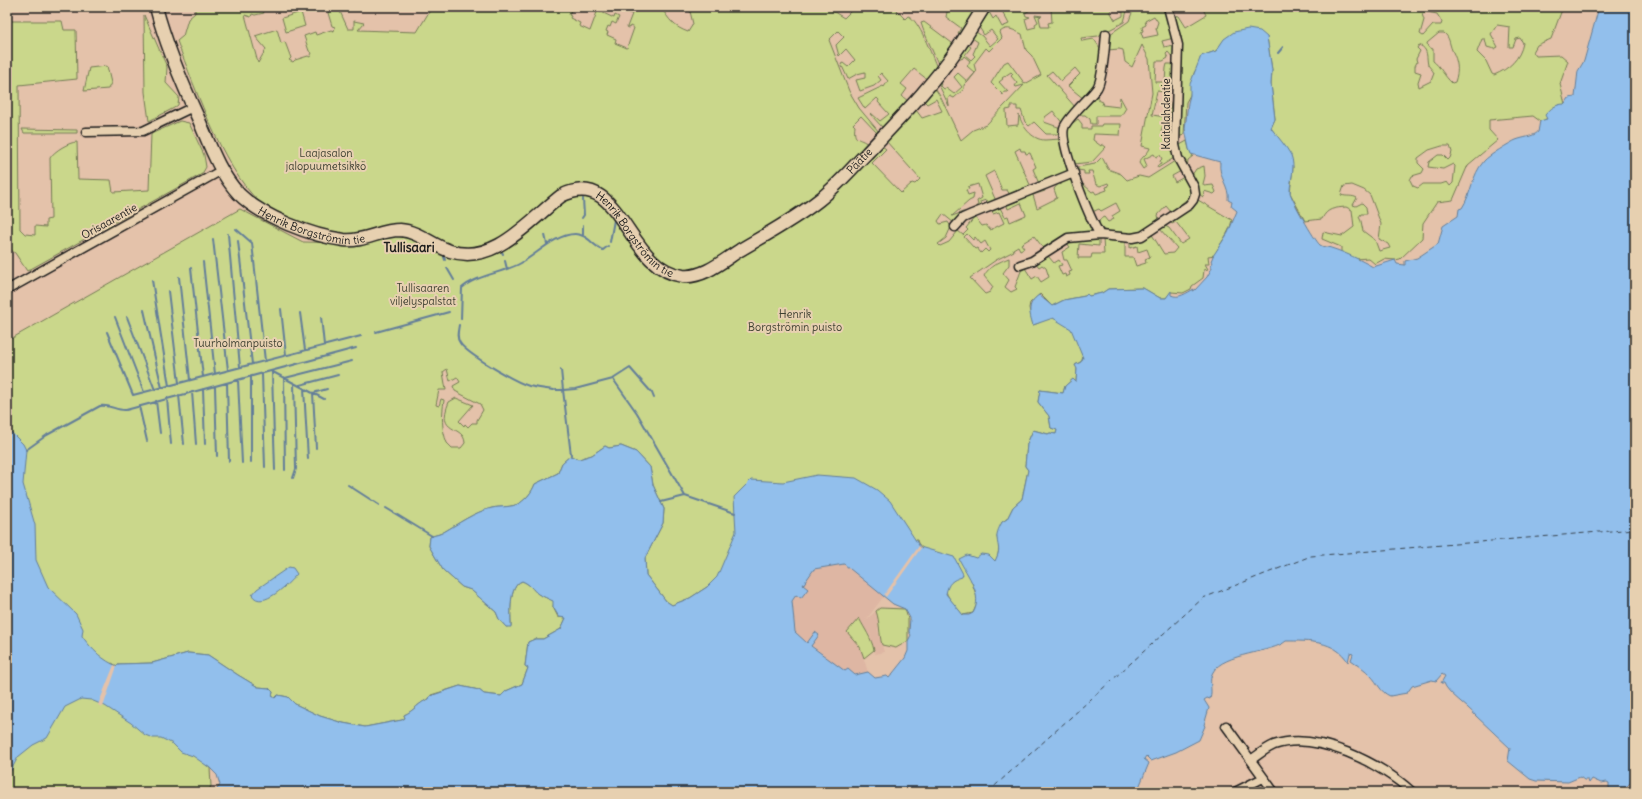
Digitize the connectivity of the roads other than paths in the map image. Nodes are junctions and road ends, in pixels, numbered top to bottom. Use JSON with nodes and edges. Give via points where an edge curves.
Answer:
{"nodes":[{"id":1,"x":156,"y":7,"type":"edge"},
{"id":2,"x":984,"y":7,"type":"edge"},
{"id":3,"x":1168,"y":7,"type":"edge"},
{"id":4,"x":1106,"y":34,"type":"dead end"},
{"id":5,"x":193,"y":107,"type":"junction"},
{"id":6,"x":86,"y":132,"type":"dead end"},
{"id":7,"x":222,"y":170,"type":"junction"},
{"id":8,"x":1074,"y":173,"type":"junction"},
{"id":9,"x":955,"y":227,"type":"dead end"},
{"id":10,"x":1100,"y":235,"type":"junction"},
{"id":11,"x":1020,"y":265,"type":"dead end"},
{"id":12,"x":700,"y":273,"type":"joint"},
{"id":13,"x":7,"y":290,"type":"edge"},
{"id":14,"x":1226,"y":726,"type":"dead end"},
{"id":15,"x":1251,"y":760,"type":"junction"},
{"id":16,"x":1263,"y":778,"type":"junction"},
{"id":17,"x":1235,"y":792,"type":"edge"},
{"id":18,"x":1274,"y":792,"type":"edge"},
{"id":19,"x":1412,"y":792,"type":"edge"}],
"edges":[{"from":1,"to":5,"type":"street","name":"Henrik Borgströmin tie","via":[[168,47]]},
{"from":2,"to":12,"type":"street","name":"Päätie","via":[[957,49],[921,94],[829,191],[806,210]]},
{"from":3,"to":10,"type":"street","name":"Kaitalahdentie","via":[[1178,45],[1175,145],[1178,158],[1194,187],[1195,197],[1189,205],[1142,236],[1127,238]]},
{"from":4,"to":8,"type":"street","via":[[1097,87],[1064,129],[1063,135]]},
{"from":5,"to":6,"type":"street","via":[[143,131]]},
{"from":5,"to":7,"type":"street","name":"Henrik Borgströmin tie"},
{"from":7,"to":12,"type":"street","name":"Henrik Borgströmin tie","via":[[239,194],[258,209],[316,234],[356,240],[402,230],[450,251],[466,254],[503,243],[561,196],[577,190],[588,191],[610,204],[640,248],[653,262],[678,275]]},
{"from":7,"to":13,"type":"street","name":"Orisaarentie"},
{"from":8,"to":9,"type":"street","via":[[963,218]]},
{"from":8,"to":10,"type":"street","via":[[1094,226]]},
{"from":10,"to":11,"type":"street","via":[[1068,238],[1032,262]]},
{"from":14,"to":15,"type":"street"},
{"from":15,"to":16,"type":"street"},
{"from":15,"to":19,"type":"street","via":[[1275,745],[1293,742],[1316,743],[1351,754],[1375,766]]},
{"from":16,"to":17,"type":"street"},
{"from":16,"to":18,"type":"street"}]}
